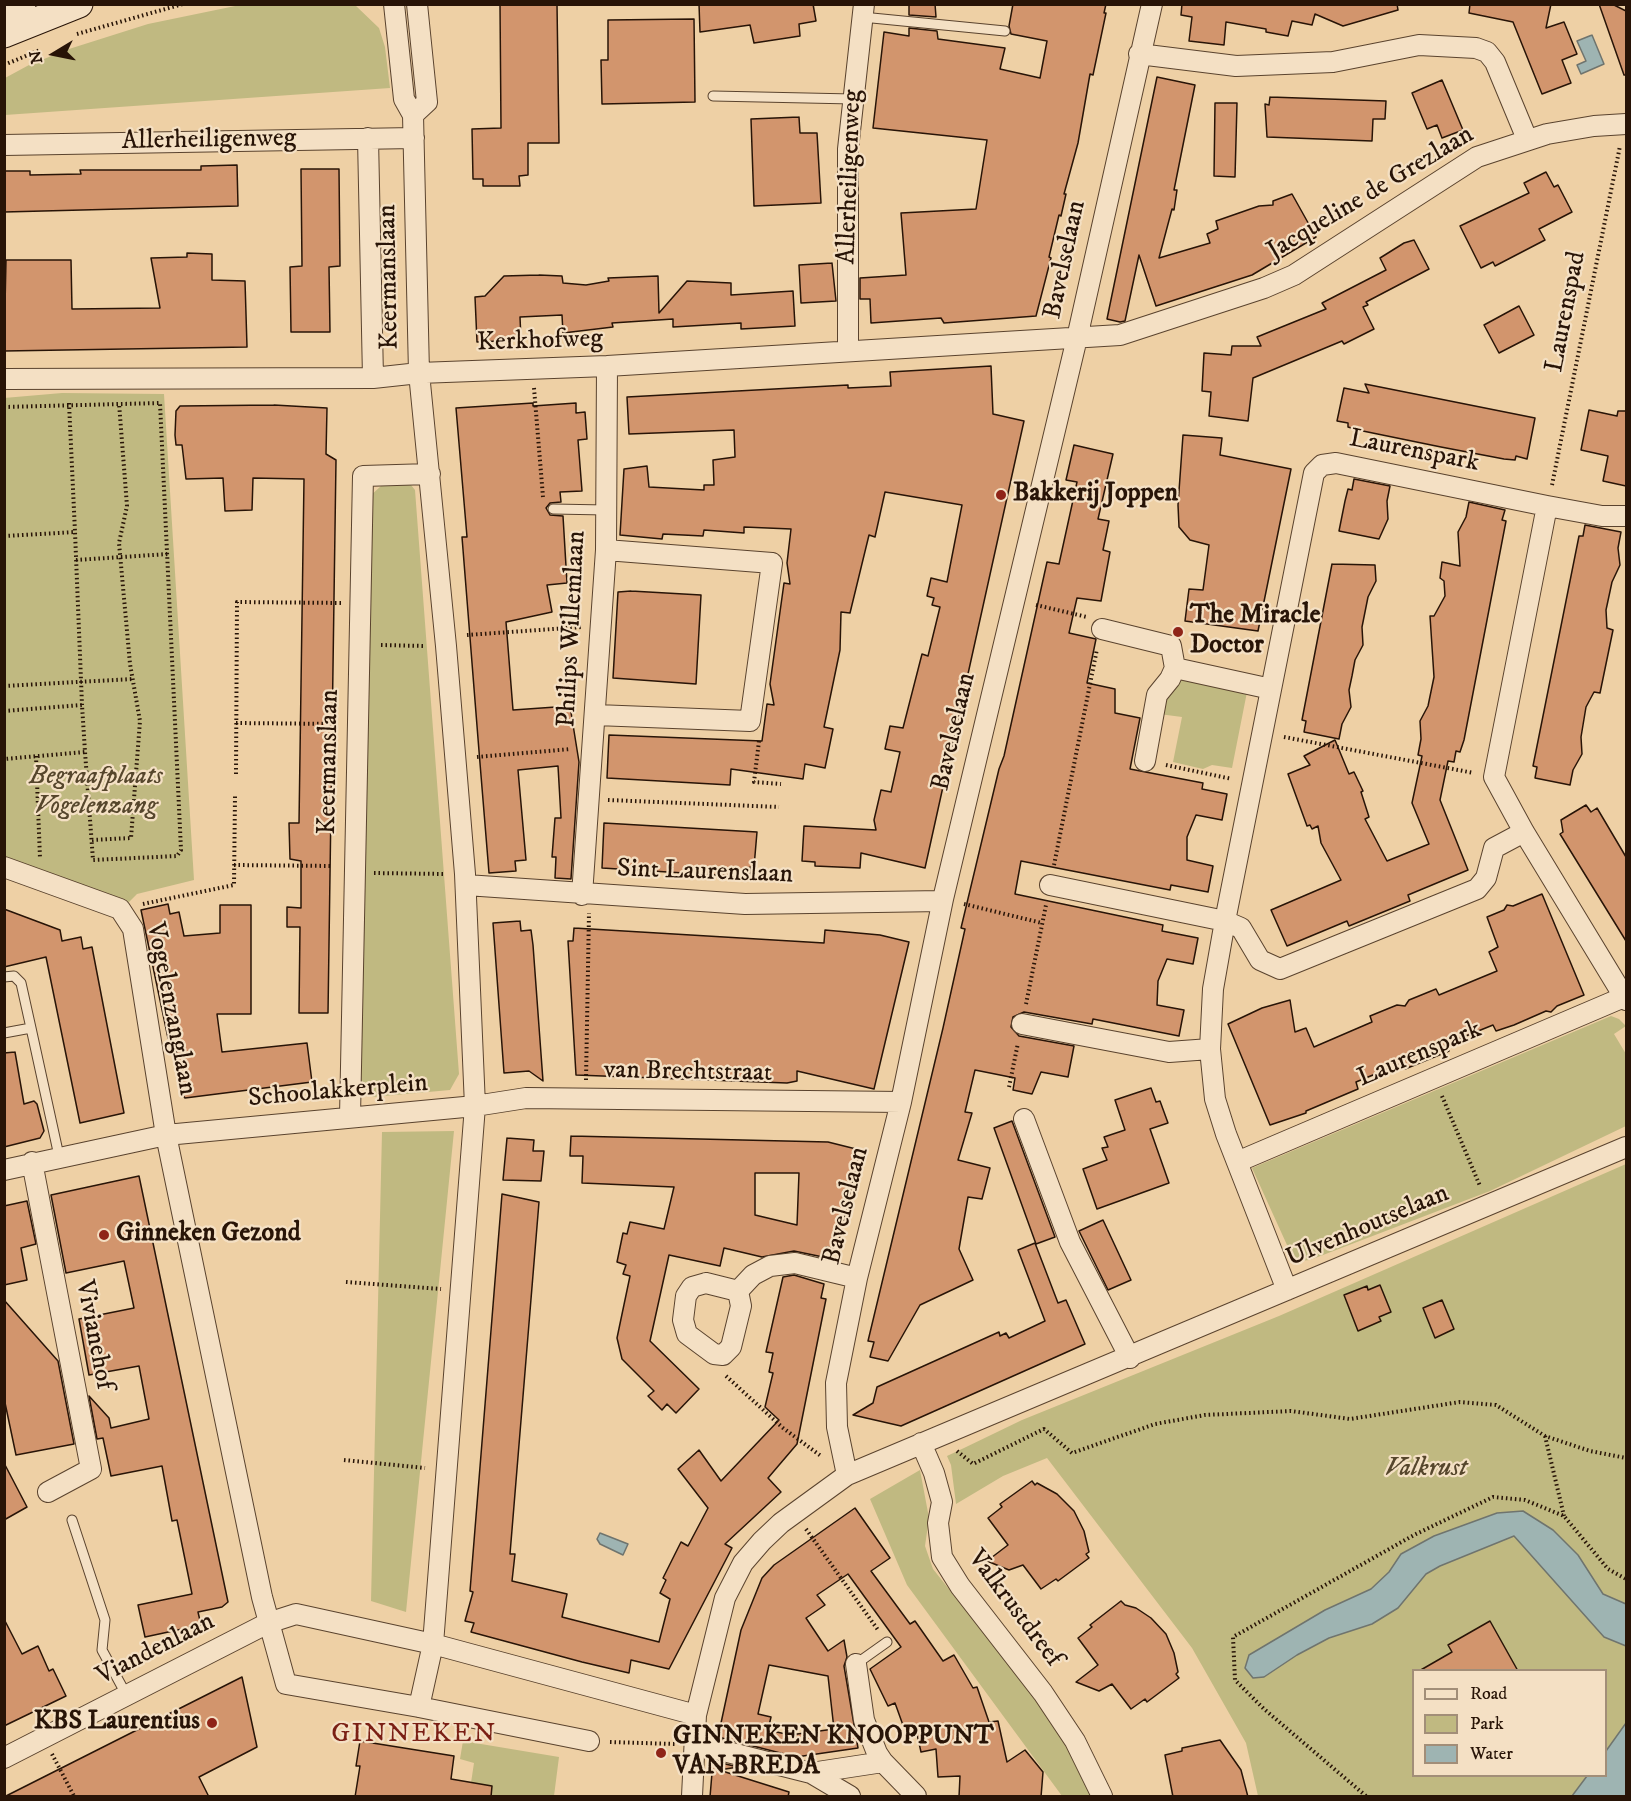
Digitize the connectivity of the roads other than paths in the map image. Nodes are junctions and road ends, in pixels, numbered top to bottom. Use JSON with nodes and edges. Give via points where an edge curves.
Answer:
{"nodes":[{"id":1,"x":22,"y":4,"type":"edge"},
{"id":2,"x":79,"y":4,"type":"edge"},
{"id":3,"x":394,"y":4,"type":"edge"},
{"id":4,"x":417,"y":4,"type":"edge"},
{"id":5,"x":1152,"y":4,"type":"edge"},
{"id":6,"x":863,"y":11,"type":"edge"},
{"id":7,"x":4,"y":12,"type":"edge"},
{"id":8,"x":1005,"y":31,"type":"dead end"},
{"id":9,"x":4,"y":34,"type":"edge"},
{"id":10,"x":1139,"y":54,"type":"junction"},
{"id":11,"x":713,"y":96,"type":"dead end"},
{"id":12,"x":853,"y":99,"type":"junction"},
{"id":13,"x":413,"y":115,"type":"junction"},
{"id":14,"x":1625,"y":124,"type":"edge"},
{"id":15,"x":368,"y":138,"type":"junction"},
{"id":16,"x":414,"y":138,"type":"junction"},
{"id":17,"x":1527,"y":139,"type":"junction"},
{"id":18,"x":4,"y":145,"type":"edge"},
{"id":19,"x":1077,"y":338,"type":"junction"},
{"id":20,"x":848,"y":350,"type":"junction"},
{"id":21,"x":608,"y":366,"type":"junction"},
{"id":22,"x":418,"y":374,"type":"junction"},
{"id":23,"x":373,"y":378,"type":"junction"},
{"id":24,"x":4,"y":379,"type":"edge"},
{"id":25,"x":430,"y":474,"type":"junction"},
{"id":26,"x":1548,"y":506,"type":"junction"},
{"id":27,"x":553,"y":509,"type":"road end"},
{"id":28,"x":606,"y":510,"type":"junction"},
{"id":29,"x":1626,"y":516,"type":"edge"},
{"id":30,"x":606,"y":550,"type":"junction"},
{"id":31,"x":1102,"y":629,"type":"road end"},
{"id":32,"x":1174,"y":668,"type":"junction"},
{"id":33,"x":1271,"y":689,"type":"junction"},
{"id":34,"x":596,"y":716,"type":"junction"},
{"id":35,"x":1145,"y":761,"type":"road end"},
{"id":36,"x":1524,"y":832,"type":"junction"},
{"id":37,"x":4,"y":867,"type":"edge"},
{"id":38,"x":465,"y":880,"type":"junction"},
{"id":39,"x":1050,"y":885,"type":"road end"},
{"id":40,"x":586,"y":895,"type":"junction"},
{"id":41,"x":943,"y":900,"type":"junction"},
{"id":42,"x":1225,"y":921,"type":"junction"},
{"id":43,"x":4,"y":977,"type":"edge"},
{"id":44,"x":1625,"y":999,"type":"edge"},
{"id":45,"x":1022,"y":1024,"type":"road end"},
{"id":46,"x":31,"y":1028,"type":"junction"},
{"id":47,"x":4,"y":1033,"type":"edge"},
{"id":48,"x":1210,"y":1048,"type":"junction"},
{"id":49,"x":901,"y":1102,"type":"junction"},
{"id":50,"x":475,"y":1106,"type":"junction"},
{"id":51,"x":350,"y":1116,"type":"junction"},
{"id":52,"x":1024,"y":1119,"type":"dead end"},
{"id":53,"x":166,"y":1135,"type":"junction"},
{"id":54,"x":1626,"y":1147,"type":"edge"},
{"id":55,"x":59,"y":1156,"type":"junction"},
{"id":56,"x":33,"y":1162,"type":"junction"},
{"id":57,"x":1237,"y":1162,"type":"junction"},
{"id":58,"x":4,"y":1170,"type":"edge"},
{"id":59,"x":857,"y":1278,"type":"junction"},
{"id":60,"x":1287,"y":1290,"type":"junction"},
{"id":61,"x":738,"y":1291,"type":"junction"},
{"id":62,"x":1130,"y":1358,"type":"junction"},
{"id":63,"x":929,"y":1439,"type":"junction"},
{"id":64,"x":847,"y":1475,"type":"junction"},
{"id":65,"x":48,"y":1492,"type":"dead end"},
{"id":66,"x":72,"y":1520,"type":"dead end"},
{"id":67,"x":268,"y":1623,"type":"junction"},
{"id":68,"x":887,"y":1642,"type":"road end"},
{"id":69,"x":433,"y":1644,"type":"junction"},
{"id":70,"x":856,"y":1664,"type":"joint"},
{"id":71,"x":127,"y":1696,"type":"junction"},
{"id":72,"x":419,"y":1707,"type":"junction"},
{"id":73,"x":696,"y":1715,"type":"junction"},
{"id":74,"x":589,"y":1741,"type":"road end"},
{"id":75,"x":696,"y":1744,"type":"junction"},
{"id":76,"x":4,"y":1758,"type":"edge"},
{"id":77,"x":883,"y":1762,"type":"junction"},
{"id":78,"x":811,"y":1773,"type":"junction"},
{"id":79,"x":692,"y":1797,"type":"edge"},
{"id":80,"x":850,"y":1797,"type":"edge"},
{"id":81,"x":916,"y":1797,"type":"edge"},
{"id":82,"x":1102,"y":1797,"type":"edge"}],
"edges":[{"from":1,"to":7,"type":"main road"},
{"from":2,"to":9,"type":"main road"},
{"from":3,"to":13,"type":"street","name":"Keermanslaan","via":[[404,99]]},
{"from":4,"to":13,"type":"street","via":[[427,102]]},
{"from":5,"to":10,"type":"street","name":"Bavelselaan"},
{"from":6,"to":8,"type":"lane"},
{"from":6,"to":12,"type":"street","name":"Allerheiligenweg"},
{"from":10,"to":17,"type":"street","via":[[1236,66],[1333,62],[1419,45],[1476,48],[1487,52],[1495,62]]},
{"from":10,"to":19,"type":"street","name":"Bavelselaan"},
{"from":11,"to":12,"type":"lane"},
{"from":12,"to":20,"type":"street","name":"Allerheiligenweg","via":[[846,216]]},
{"from":13,"to":16,"type":"street","name":"Keermanslaan"},
{"from":14,"to":17,"type":"street","name":"Jacqueline de Grezlaan"},
{"from":15,"to":16,"type":"street","name":"Allerheiligenweg"},
{"from":15,"to":18,"type":"street","name":"Allerheiligenweg"},
{"from":15,"to":23,"type":"street"},
{"from":16,"to":22,"type":"street","name":"Keermanslaan"},
{"from":17,"to":19,"type":"street","name":"Jacqueline de Grezlaan","via":[[1455,169],[1294,275],[1119,335]]},
{"from":19,"to":20,"type":"street","name":"Kerkhofweg"},
{"from":19,"to":41,"type":"street","name":"Bavelselaan"},
{"from":20,"to":21,"type":"street","name":"Kerkhofweg"},
{"from":21,"to":22,"type":"street","name":"Kerkhofweg"},
{"from":21,"to":28,"type":"street","name":"Philips Willemlaan"},
{"from":22,"to":23,"type":"street","name":"Kerkhofweg"},
{"from":22,"to":25,"type":"street","name":"Keermanslaan"},
{"from":23,"to":24,"type":"street","name":"Kerkhofweg"},
{"from":25,"to":38,"type":"street","name":"Keermanslaan"},
{"from":25,"to":51,"type":"street","name":"Keermanslaan","via":[[363,476]]},
{"from":26,"to":29,"type":"street","name":"Laurenspark","via":[[1602,516]]},
{"from":26,"to":33,"type":"street","name":"Laurenspark","via":[[1336,463],[1322,465],[1314,473]]},
{"from":26,"to":36,"type":"street","name":"Laurenspark","via":[[1494,777]]},
{"from":27,"to":28,"type":"lane"},
{"from":28,"to":30,"type":"street","name":"Philips Willemlaan"},
{"from":30,"to":34,"type":"street","name":"Philips Willemlaan"},
{"from":30,"to":34,"type":"street","via":[[772,563],[750,721]]},
{"from":31,"to":32,"type":"street","via":[[1172,646]]},
{"from":32,"to":33,"type":"street"},
{"from":32,"to":35,"type":"street","via":[[1170,680],[1157,695]]},
{"from":33,"to":42,"type":"street","name":"Laurenspark"},
{"from":34,"to":40,"type":"street","name":"Philips Willemlaan"},
{"from":36,"to":42,"type":"street","via":[[1494,848],[1486,878],[1478,889],[1280,969],[1260,960],[1240,928]]},
{"from":36,"to":44,"type":"street","name":"Laurenspark"},
{"from":37,"to":53,"type":"street","name":"Vogelenzanglaan","via":[[120,909],[133,929]]},
{"from":38,"to":40,"type":"street","name":"Sint Laurenslaan"},
{"from":38,"to":50,"type":"street","name":"Keermanslaan"},
{"from":39,"to":42,"type":"street"},
{"from":40,"to":41,"type":"street","name":"Sint Laurenslaan","via":[[745,904]]},
{"from":41,"to":49,"type":"street","name":"Bavelselaan"},
{"from":42,"to":48,"type":"street","name":"Laurenspark","via":[[1213,989]]},
{"from":43,"to":46,"type":"lane","via":[[14,976],[21,983]]},
{"from":44,"to":57,"type":"street","name":"Laurenspark"},
{"from":45,"to":48,"type":"street","via":[[1169,1052]]},
{"from":46,"to":47,"type":"lane"},
{"from":46,"to":55,"type":"lane"},
{"from":48,"to":57,"type":"street","name":"Laurenspark","via":[[1215,1099]]},
{"from":49,"to":50,"type":"street","name":"van Brechtstraat","via":[[526,1098]]},
{"from":49,"to":59,"type":"street","name":"Bavelselaan"},
{"from":50,"to":51,"type":"street","name":"Schoolakkerplein"},
{"from":50,"to":69,"type":"street"},
{"from":51,"to":53,"type":"street","name":"Schoolakkerplein"},
{"from":52,"to":62,"type":"street","via":[[1070,1242]]},
{"from":53,"to":55,"type":"street","name":"Schoolakkerplein"},
{"from":53,"to":67,"type":"street"},
{"from":54,"to":60,"type":"street","name":"Ulvenhoutselaan"},
{"from":55,"to":56,"type":"street","name":"Schoolakkerplein"},
{"from":56,"to":58,"type":"street","name":"Schoolakkerplein"},
{"from":56,"to":65,"type":"street","name":"Vivianehof","via":[[91,1469]]},
{"from":57,"to":60,"type":"street","name":"Laurenspark"},
{"from":59,"to":61,"type":"street","via":[[795,1263],[770,1266],[753,1275]]},
{"from":59,"to":64,"type":"street","name":"Bavelselaan","via":[[836,1383],[837,1427]]},
{"from":60,"to":62,"type":"street","name":"Ulvenhoutselaan"},
{"from":61,"to":61,"type":"street","via":[[705,1283],[692,1287],[686,1296],[682,1320],[687,1334],[714,1354],[723,1355],[731,1347],[741,1306]]},
{"from":62,"to":63,"type":"street","name":"Ulvenhoutselaan"},
{"from":63,"to":64,"type":"street","name":"Ulvenhoutselaan"},
{"from":63,"to":82,"type":"street","name":"Valkrustdreef","via":[[940,1494],[942,1557],[1070,1734]]},
{"from":64,"to":73,"type":"street","name":"Ulvenhoutselaan","via":[[781,1523],[743,1563],[725,1598]]},
{"from":66,"to":71,"type":"lane","via":[[105,1620],[102,1650]]},
{"from":67,"to":69,"type":"street","name":"Viandenlaan","via":[[296,1614],[312,1615]]},
{"from":67,"to":71,"type":"street","name":"Viandenlaan"},
{"from":67,"to":72,"type":"street","via":[[286,1684]]},
{"from":68,"to":70,"type":"lane"},
{"from":69,"to":72,"type":"street"},
{"from":69,"to":73,"type":"street","name":"Viandenlaan"},
{"from":70,"to":77,"type":"street","via":[[864,1720]]},
{"from":71,"to":76,"type":"street","name":"Viandenlaan"},
{"from":72,"to":74,"type":"street"},
{"from":73,"to":75,"type":"street","name":"Ulvenhoutselaan"},
{"from":75,"to":78,"type":"street"},
{"from":75,"to":79,"type":"street","name":"Ulvenhoutselaan"},
{"from":77,"to":78,"type":"street"},
{"from":77,"to":81,"type":"street"},
{"from":78,"to":80,"type":"street"}]}
